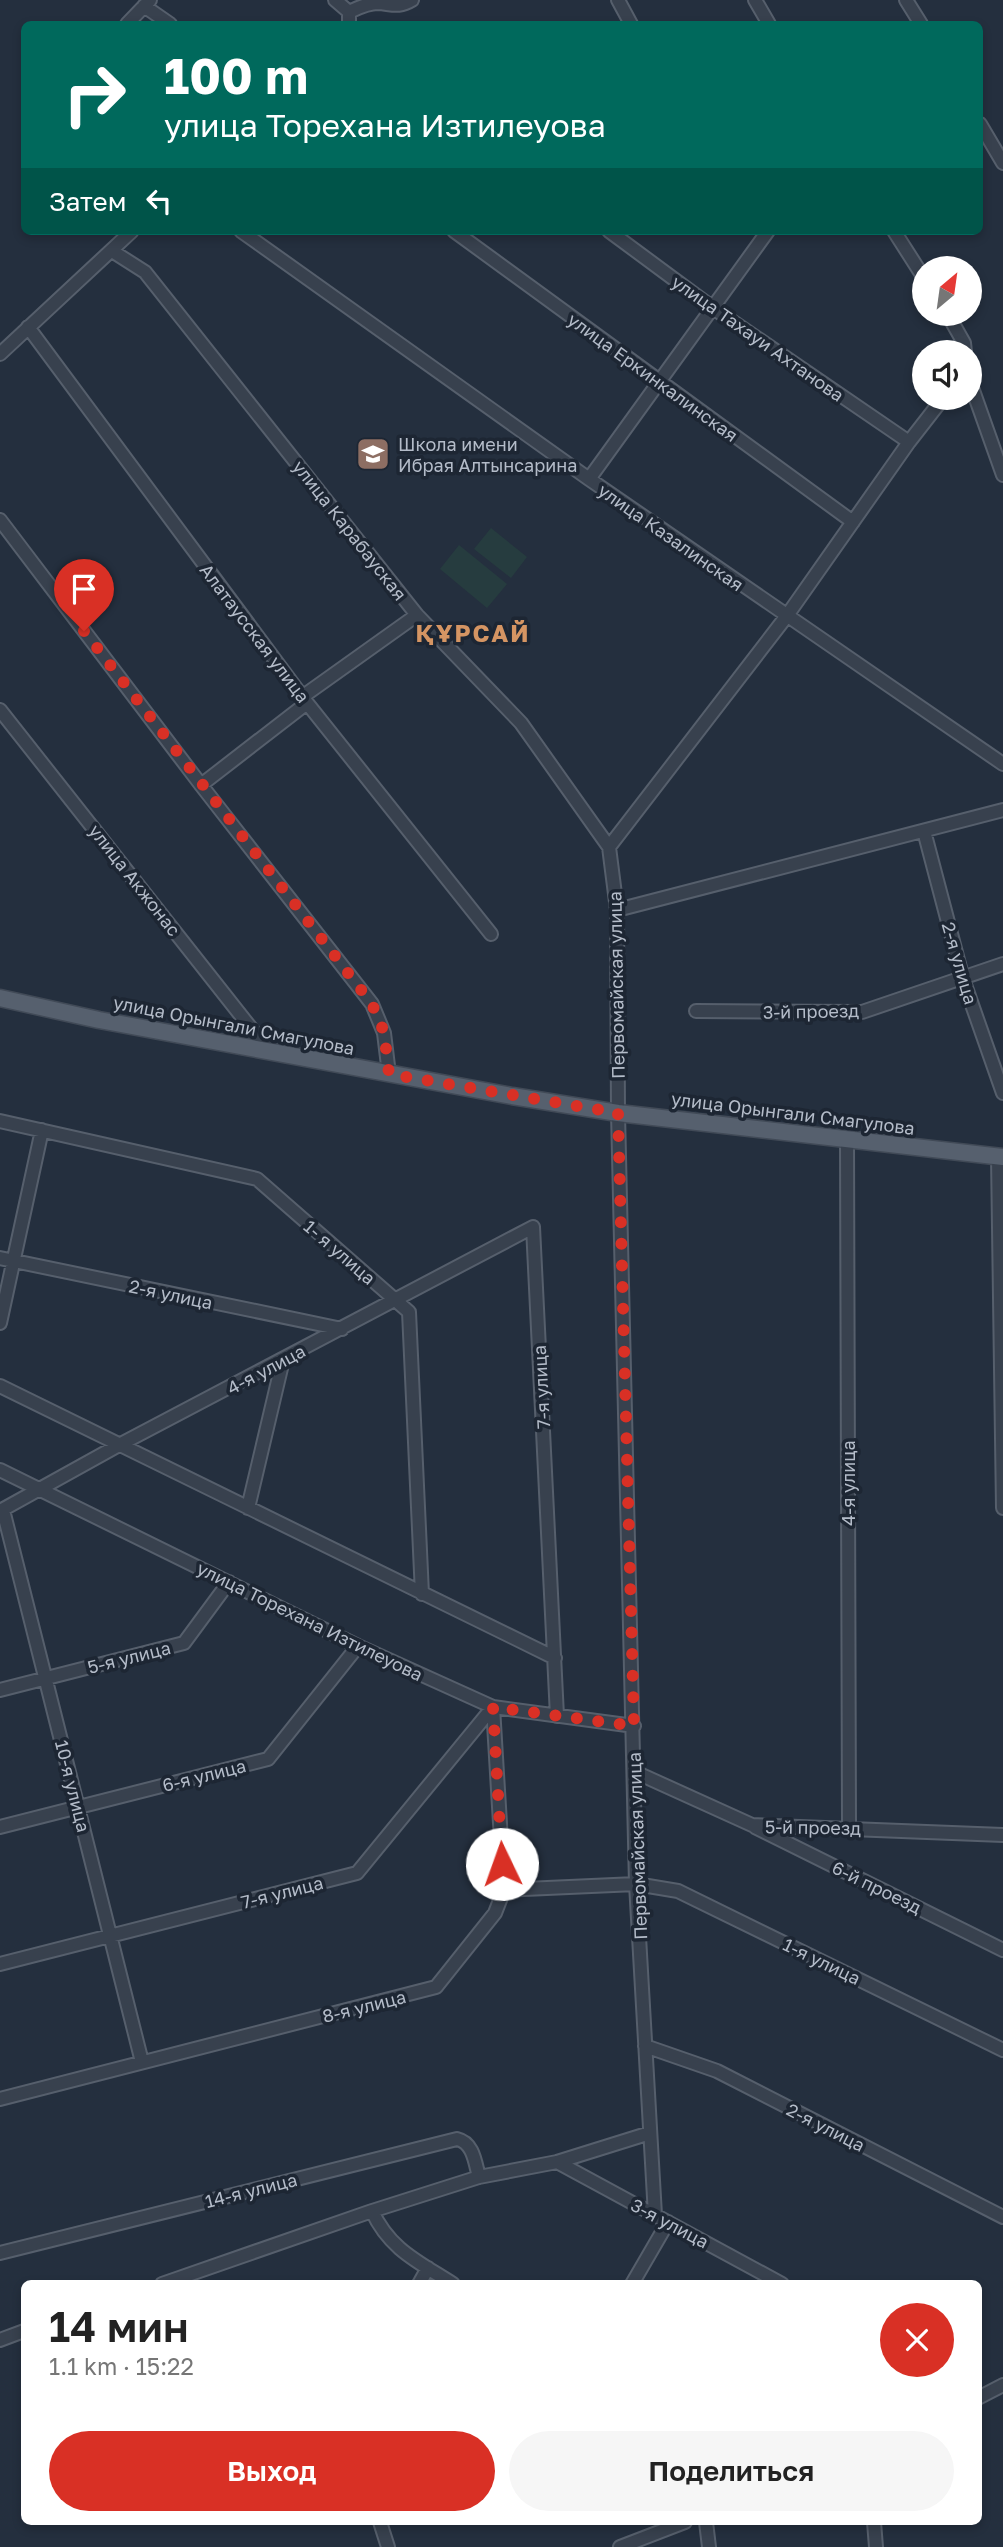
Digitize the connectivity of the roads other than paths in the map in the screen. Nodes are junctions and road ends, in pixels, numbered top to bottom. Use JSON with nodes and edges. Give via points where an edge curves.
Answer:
{"nodes":[{"id":1,"x":335,"y":0,"type":"edge"},
{"id":2,"x":412,"y":0,"type":"edge"},
{"id":3,"x":618,"y":0,"type":"edge"},
{"id":4,"x":755,"y":0,"type":"edge"},
{"id":5,"x":906,"y":0,"type":"edge"},
{"id":6,"x":147,"y":3,"type":"edge"},
{"id":7,"x":349,"y":18,"type":"edge"},
{"id":8,"x":130,"y":21,"type":"edge"},
{"id":9,"x":167,"y":21,"type":"edge"},
{"id":10,"x":629,"y":21,"type":"edge"},
{"id":11,"x":767,"y":21,"type":"edge"},
{"id":12,"x":919,"y":21,"type":"edge"},
{"id":13,"x":983,"y":129,"type":"edge"},
{"id":14,"x":1003,"y":163,"type":"edge"},
{"id":15,"x":128,"y":235,"type":"edge"},
{"id":16,"x":459,"y":235,"type":"edge"},
{"id":17,"x":614,"y":235,"type":"edge"},
{"id":18,"x":765,"y":235,"type":"edge"},
{"id":19,"x":897,"y":235,"type":"edge"},
{"id":20,"x":260,"y":236,"type":"edge"},
{"id":21,"x":112,"y":251,"type":"junction"},
{"id":22,"x":912,"y":259,"type":"edge"},
{"id":23,"x":713,"y":308,"type":"junction"},
{"id":24,"x":28,"y":327,"type":"junction"},
{"id":25,"x":0,"y":354,"type":"edge"},
{"id":26,"x":658,"y":381,"type":"junction"},
{"id":27,"x":934,"y":410,"type":"edge"},
{"id":28,"x":980,"y":410,"type":"edge"},
{"id":29,"x":909,"y":442,"type":"junction"},
{"id":30,"x":1003,"y":475,"type":"edge"},
{"id":31,"x":589,"y":479,"type":"junction"},
{"id":32,"x":0,"y":520,"type":"edge"},
{"id":33,"x":853,"y":522,"type":"junction"},
{"id":34,"x":417,"y":615,"type":"junction"},
{"id":35,"x":786,"y":617,"type":"junction"},
{"id":36,"x":305,"y":700,"type":"junction"},
{"id":37,"x":0,"y":710,"type":"edge"},
{"id":38,"x":1003,"y":764,"type":"edge"},
{"id":39,"x":201,"y":785,"type":"junction"},
{"id":40,"x":1003,"y":810,"type":"edge"},
{"id":41,"x":924,"y":831,"type":"junction"},
{"id":42,"x":609,"y":847,"type":"junction"},
{"id":43,"x":617,"y":910,"type":"junction"},
{"id":44,"x":491,"y":934,"type":"dead end"},
{"id":45,"x":1003,"y":964,"type":"edge"},
{"id":46,"x":963,"y":979,"type":"junction"},
{"id":47,"x":0,"y":998,"type":"edge"},
{"id":48,"x":696,"y":1012,"type":"dead end"},
{"id":49,"x":269,"y":1051,"type":"junction"},
{"id":50,"x":389,"y":1074,"type":"junction"},
{"id":51,"x":1003,"y":1093,"type":"edge"},
{"id":52,"x":618,"y":1113,"type":"junction"},
{"id":53,"x":0,"y":1121,"type":"edge"},
{"id":54,"x":42,"y":1130,"type":"junction"},
{"id":55,"x":847,"y":1138,"type":"junction"},
{"id":56,"x":1000,"y":1157,"type":"edge"},
{"id":57,"x":533,"y":1227,"type":"joint"},
{"id":58,"x":0,"y":1258,"type":"edge"},
{"id":59,"x":15,"y":1261,"type":"junction"},
{"id":60,"x":395,"y":1301,"type":"junction"},
{"id":61,"x":0,"y":1323,"type":"edge"},
{"id":62,"x":342,"y":1329,"type":"junction"},
{"id":63,"x":283,"y":1360,"type":"junction"},
{"id":64,"x":0,"y":1386,"type":"edge"},
{"id":65,"x":120,"y":1445,"type":"junction"},
{"id":66,"x":0,"y":1470,"type":"edge"},
{"id":67,"x":40,"y":1490,"type":"junction"},
{"id":68,"x":248,"y":1508,"type":"junction"},
{"id":69,"x":1003,"y":1508,"type":"edge"},
{"id":70,"x":1,"y":1511,"type":"edge"},
{"id":71,"x":229,"y":1582,"type":"junction"},
{"id":72,"x":422,"y":1594,"type":"junction"},
{"id":73,"x":358,"y":1646,"type":"junction"},
{"id":74,"x":555,"y":1658,"type":"junction"},
{"id":75,"x":46,"y":1678,"type":"junction"},
{"id":76,"x":0,"y":1690,"type":"edge"},
{"id":77,"x":493,"y":1707,"type":"junction"},
{"id":78,"x":557,"y":1716,"type":"junction"},
{"id":79,"x":634,"y":1726,"type":"junction"},
{"id":80,"x":635,"y":1772,"type":"junction"},
{"id":81,"x":78,"y":1807,"type":"junction"},
{"id":82,"x":751,"y":1825,"type":"junction"},
{"id":83,"x":0,"y":1827,"type":"edge"},
{"id":84,"x":849,"y":1828,"type":"junction"},
{"id":85,"x":1003,"y":1835,"type":"edge"},
{"id":86,"x":636,"y":1884,"type":"junction"},
{"id":87,"x":504,"y":1890,"type":"junction"},
{"id":88,"x":110,"y":1936,"type":"junction"},
{"id":89,"x":1003,"y":1950,"type":"edge"},
{"id":90,"x":0,"y":1964,"type":"edge"},
{"id":91,"x":645,"y":2046,"type":"junction"},
{"id":92,"x":1003,"y":2050,"type":"edge"},
{"id":93,"x":142,"y":2062,"type":"junction"},
{"id":94,"x":0,"y":2099,"type":"edge"},
{"id":95,"x":650,"y":2133,"type":"junction"},
{"id":96,"x":557,"y":2162,"type":"junction"},
{"id":97,"x":479,"y":2177,"type":"junction"},
{"id":98,"x":372,"y":2211,"type":"junction"},
{"id":99,"x":655,"y":2215,"type":"junction"},
{"id":100,"x":1003,"y":2217,"type":"edge"},
{"id":101,"x":668,"y":2222,"type":"junction"},
{"id":102,"x":0,"y":2253,"type":"edge"},
{"id":103,"x":428,"y":2267,"type":"junction"},
{"id":104,"x":174,"y":2280,"type":"edge"},
{"id":105,"x":421,"y":2280,"type":"edge"},
{"id":106,"x":447,"y":2280,"type":"edge"},
{"id":107,"x":634,"y":2280,"type":"edge"},
{"id":108,"x":775,"y":2280,"type":"edge"},
{"id":109,"x":21,"y":2332,"type":"edge"},
{"id":110,"x":0,"y":2340,"type":"edge"},
{"id":111,"x":1003,"y":2385,"type":"edge"},
{"id":112,"x":982,"y":2394,"type":"edge"},
{"id":113,"x":381,"y":2525,"type":"edge"},
{"id":114,"x":677,"y":2525,"type":"edge"},
{"id":115,"x":706,"y":2525,"type":"edge"},
{"id":116,"x":874,"y":2525,"type":"edge"},
{"id":117,"x":388,"y":2547,"type":"edge"},
{"id":118,"x":620,"y":2547,"type":"edge"},
{"id":119,"x":709,"y":2547,"type":"edge"},
{"id":120,"x":876,"y":2547,"type":"edge"}],
"edges":[{"from":1,"to":7,"type":"street"},
{"from":2,"to":7,"type":"street","via":[[403,6],[363,5]]},
{"from":3,"to":10,"type":"street"},
{"from":4,"to":11,"type":"street"},
{"from":5,"to":12,"type":"street"},
{"from":6,"to":8,"type":"street"},
{"from":6,"to":9,"type":"street"},
{"from":13,"to":14,"type":"street"},
{"from":15,"to":21,"type":"street"},
{"from":16,"to":26,"type":"street","name":"улица Еркинкалинская"},
{"from":17,"to":23,"type":"street","name":"улица Тахауи Ахтанова"},
{"from":18,"to":23,"type":"street"},
{"from":19,"to":22,"type":"street"},
{"from":20,"to":31,"type":"street","name":"улица Казалинская"},
{"from":21,"to":24,"type":"street"},
{"from":21,"to":34,"type":"street","name":"улица Карабауская","via":[[145,272]]},
{"from":23,"to":26,"type":"street"},
{"from":23,"to":29,"type":"street","name":"улица Тахауи Ахтанова"},
{"from":24,"to":25,"type":"street"},
{"from":24,"to":36,"type":"street","name":"Алатаусская улица"},
{"from":26,"to":31,"type":"street"},
{"from":26,"to":33,"type":"street","name":"улица Еркинкалинская"},
{"from":27,"to":29,"type":"street"},
{"from":28,"to":30,"type":"street"},
{"from":29,"to":33,"type":"street"},
{"from":31,"to":35,"type":"street","name":"улица Казалинская"},
{"from":32,"to":39,"type":"street"},
{"from":33,"to":35,"type":"street"},
{"from":34,"to":36,"type":"street"},
{"from":34,"to":42,"type":"street","name":"улица Карабауская","via":[[521,723]]},
{"from":35,"to":38,"type":"street","name":"улица Казалинская"},
{"from":35,"to":42,"type":"street"},
{"from":36,"to":39,"type":"street"},
{"from":36,"to":44,"type":"street","name":"Алатаусская улица"},
{"from":37,"to":49,"type":"street","name":"улица Акжонас"},
{"from":39,"to":50,"type":"street","via":[[372,1004],[384,1032]]},
{"from":40,"to":41,"type":"street"},
{"from":41,"to":43,"type":"street"},
{"from":41,"to":46,"type":"street","name":"2-я улица"},
{"from":42,"to":43,"type":"street","name":"Первомайская улица"},
{"from":43,"to":52,"type":"street","name":"Первомайская улица"},
{"from":45,"to":46,"type":"street","name":"3-й проезд"},
{"from":46,"to":48,"type":"street","name":"3-й проезд","via":[[862,1012]]},
{"from":46,"to":51,"type":"street","name":"2-я улица"},
{"from":47,"to":49,"type":"main road","name":"улица Орынгали Смагулова"},
{"from":49,"to":50,"type":"main road","name":"улица Орынгали Смагулова"},
{"from":50,"to":52,"type":"main road","name":"улица Орынгали Смагулова"},
{"from":52,"to":55,"type":"main road","name":"улица Орынгали Смагулова"},
{"from":52,"to":79,"type":"street","name":"Первомайская улица"},
{"from":53,"to":54,"type":"street","name":"1- я улица"},
{"from":54,"to":59,"type":"street"},
{"from":54,"to":60,"type":"street","name":"1- я улица","via":[[257,1180]]},
{"from":55,"to":56,"type":"main road","name":"улица Орынгали Смагулова"},
{"from":55,"to":84,"type":"street","name":"4-я улица"},
{"from":56,"to":69,"type":"street"},
{"from":57,"to":60,"type":"street","name":"4-я улица"},
{"from":57,"to":74,"type":"street","name":"7-я улица"},
{"from":58,"to":59,"type":"street","name":"2-я улица"},
{"from":59,"to":61,"type":"street"},
{"from":59,"to":62,"type":"street","name":"2-я улица"},
{"from":60,"to":62,"type":"street","name":"4-я улица"},
{"from":60,"to":72,"type":"street","name":"1- я улица","via":[[409,1312]]},
{"from":62,"to":63,"type":"street","name":"4-я улица"},
{"from":63,"to":65,"type":"street","name":"4-я улица"},
{"from":63,"to":68,"type":"street"},
{"from":64,"to":65,"type":"street"},
{"from":65,"to":67,"type":"street","name":"4-я улица"},
{"from":65,"to":68,"type":"street"},
{"from":66,"to":67,"type":"street","name":"улица Торехана Изтилеуова"},
{"from":67,"to":70,"type":"street","name":"4-я улица"},
{"from":67,"to":71,"type":"street","name":"улица Торехана Изтилеуова"},
{"from":68,"to":72,"type":"street"},
{"from":70,"to":75,"type":"street","name":"10-я улица"},
{"from":71,"to":73,"type":"street","name":"улица Торехана Изтилеуова"},
{"from":71,"to":75,"type":"street","name":"5-я улица","via":[[184,1643]]},
{"from":72,"to":74,"type":"street"},
{"from":73,"to":77,"type":"street","name":"улица Торехана Изтилеуова"},
{"from":73,"to":81,"type":"street","name":"6-я улица","via":[[268,1759]]},
{"from":74,"to":78,"type":"street","name":"7-я улица"},
{"from":75,"to":76,"type":"street","name":"5-я улица"},
{"from":75,"to":81,"type":"street","name":"10-я улица"},
{"from":77,"to":78,"type":"street","name":"улица Торехана Изтилеуова"},
{"from":77,"to":87,"type":"street","name":"8-я улица"},
{"from":77,"to":88,"type":"street","name":"7-я улица","via":[[357,1873]]},
{"from":78,"to":79,"type":"street","name":"улица Торехана Изтилеуова"},
{"from":79,"to":80,"type":"street","name":"Первомайская улица"},
{"from":80,"to":82,"type":"street","name":"5-й проезд"},
{"from":80,"to":86,"type":"street","name":"Первомайская улица"},
{"from":81,"to":83,"type":"street","name":"6-я улица"},
{"from":81,"to":88,"type":"street","name":"10-я улица"},
{"from":82,"to":84,"type":"street","name":"5-й проезд"},
{"from":82,"to":89,"type":"street","name":"6-й проезд"},
{"from":84,"to":85,"type":"street","name":"5-й проезд"},
{"from":86,"to":87,"type":"street","name":"1-я улица"},
{"from":86,"to":91,"type":"street","name":"Первомайская улица"},
{"from":86,"to":92,"type":"street","name":"1-я улица","via":[[678,1891]]},
{"from":87,"to":93,"type":"street","name":"8-я улица","via":[[495,1913],[436,1987]]},
{"from":88,"to":90,"type":"street","name":"7-я улица"},
{"from":88,"to":93,"type":"street","name":"10-я улица"},
{"from":91,"to":95,"type":"street","name":"Первомайская улица"},
{"from":91,"to":100,"type":"street","name":"2-я улица","via":[[717,2071]]},
{"from":93,"to":94,"type":"street","name":"8-я улица"},
{"from":95,"to":96,"type":"street"},
{"from":95,"to":99,"type":"street","name":"Первомайская улица"},
{"from":96,"to":97,"type":"street"},
{"from":96,"to":99,"type":"street","name":"3-я улица"},
{"from":97,"to":98,"type":"street"},
{"from":97,"to":102,"type":"street","name":"14-я улица","via":[[470,2147],[457,2139]]},
{"from":98,"to":103,"type":"street","via":[[387,2238]]},
{"from":98,"to":104,"type":"street"},
{"from":99,"to":101,"type":"street","name":"3-я улица"},
{"from":101,"to":107,"type":"street"},
{"from":101,"to":108,"type":"street","name":"3-я улица"},
{"from":103,"to":105,"type":"street"},
{"from":103,"to":106,"type":"street"},
{"from":109,"to":110,"type":"street"},
{"from":111,"to":112,"type":"street"},
{"from":113,"to":117,"type":"street"},
{"from":114,"to":118,"type":"street"},
{"from":115,"to":119,"type":"street"},
{"from":116,"to":120,"type":"street"}]}
